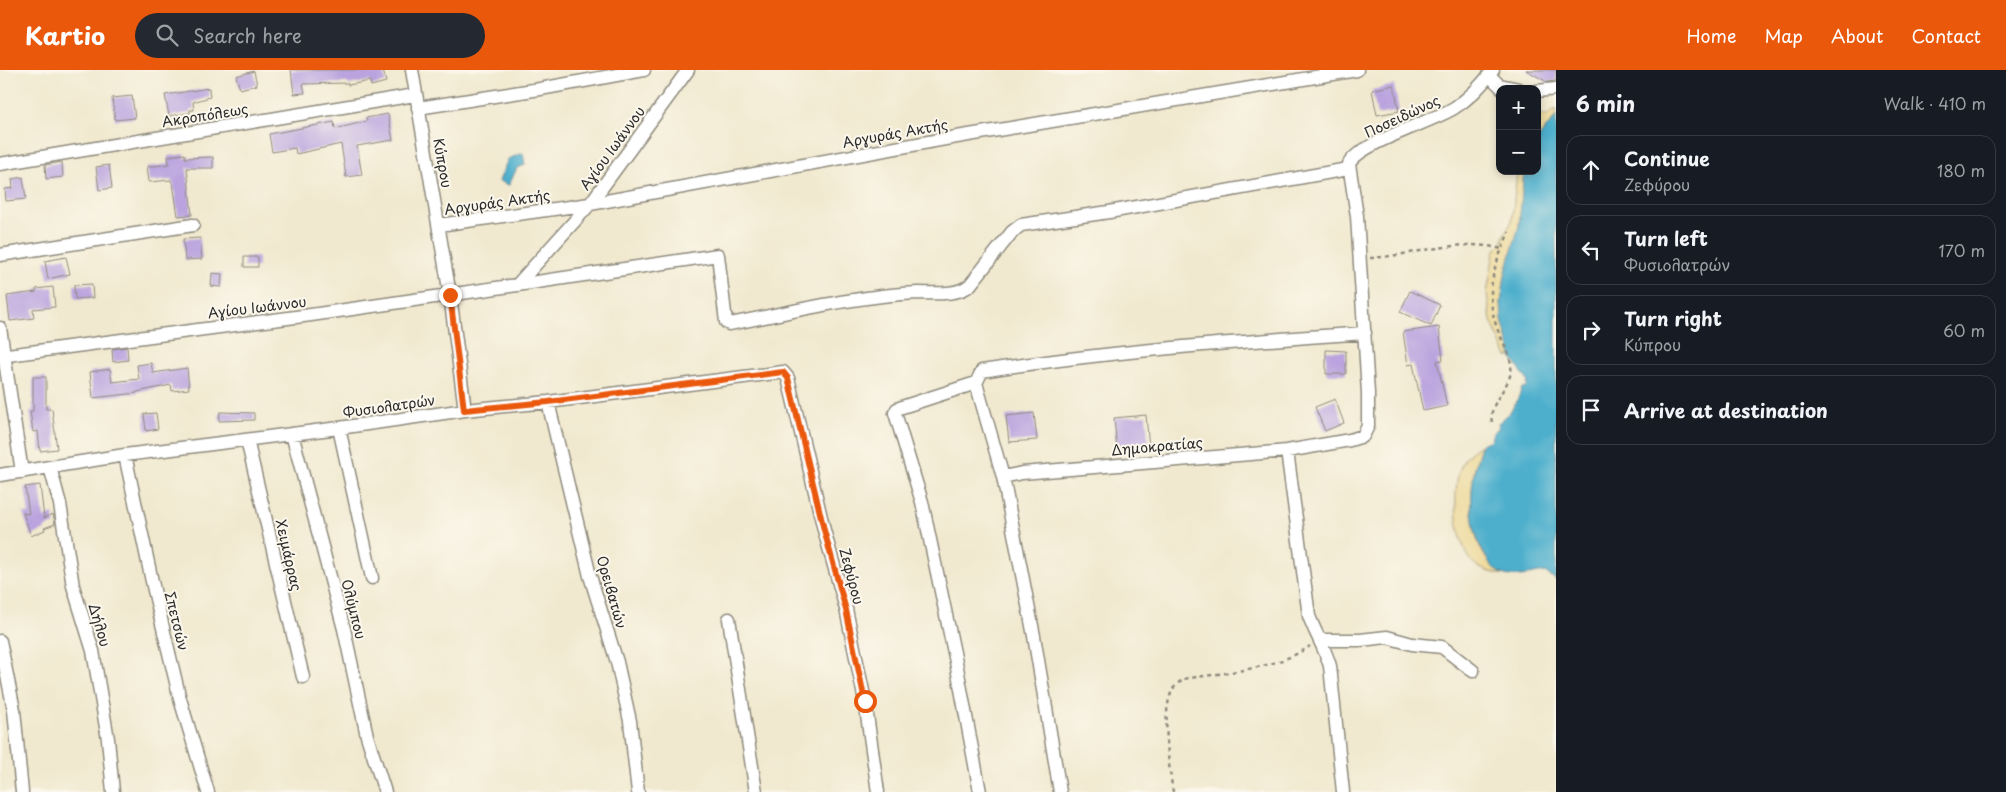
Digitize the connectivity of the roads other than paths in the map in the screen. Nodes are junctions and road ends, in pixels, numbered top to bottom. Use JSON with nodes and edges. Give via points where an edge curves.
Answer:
{"nodes":[{"id":1,"x":412,"y":70,"type":"edge"},
{"id":2,"x":644,"y":70,"type":"edge"},
{"id":3,"x":688,"y":70,"type":"edge"},
{"id":4,"x":1357,"y":70,"type":"edge"},
{"id":5,"x":1491,"y":72,"type":"edge"},
{"id":6,"x":1501,"y":85,"type":"edge"},
{"id":7,"x":1556,"y":89,"type":"edge"},
{"id":8,"x":1541,"y":91,"type":"edge"},
{"id":9,"x":417,"y":102,"type":"junction"},
{"id":10,"x":0,"y":164,"type":"edge"},
{"id":11,"x":1348,"y":169,"type":"junction"},
{"id":12,"x":590,"y":204,"type":"junction"},
{"id":13,"x":193,"y":225,"type":"dead end"},
{"id":14,"x":439,"y":225,"type":"junction"},
{"id":15,"x":0,"y":255,"type":"edge"},
{"id":16,"x":517,"y":285,"type":"junction"},
{"id":17,"x":450,"y":295,"type":"junction"},
{"id":18,"x":0,"y":328,"type":"edge"},
{"id":19,"x":1365,"y":333,"type":"junction"},
{"id":20,"x":2,"y":356,"type":"edge"},
{"id":21,"x":783,"y":372,"type":"joint"},
{"id":22,"x":976,"y":383,"type":"junction"},
{"id":23,"x":548,"y":402,"type":"junction"},
{"id":24,"x":464,"y":410,"type":"junction"},
{"id":25,"x":339,"y":428,"type":"junction"},
{"id":26,"x":292,"y":434,"type":"junction"},
{"id":27,"x":247,"y":440,"type":"junction"},
{"id":28,"x":1287,"y":451,"type":"junction"},
{"id":29,"x":125,"y":455,"type":"junction"},
{"id":30,"x":50,"y":467,"type":"junction"},
{"id":31,"x":22,"y":472,"type":"junction"},
{"id":32,"x":0,"y":475,"type":"edge"},
{"id":33,"x":1003,"y":478,"type":"junction"},
{"id":34,"x":372,"y":578,"type":"dead end"},
{"id":35,"x":728,"y":619,"type":"dead end"},
{"id":36,"x":1320,"y":640,"type":"junction"},
{"id":37,"x":0,"y":641,"type":"edge"},
{"id":38,"x":1473,"y":671,"type":"dead end"},
{"id":39,"x":302,"y":677,"type":"dead end"},
{"id":40,"x":22,"y":792,"type":"edge"},
{"id":41,"x":113,"y":792,"type":"edge"},
{"id":42,"x":208,"y":792,"type":"edge"},
{"id":43,"x":385,"y":792,"type":"edge"},
{"id":44,"x":638,"y":792,"type":"edge"},
{"id":45,"x":756,"y":792,"type":"edge"},
{"id":46,"x":878,"y":792,"type":"edge"},
{"id":47,"x":980,"y":792,"type":"edge"},
{"id":48,"x":1060,"y":792,"type":"edge"},
{"id":49,"x":1343,"y":792,"type":"edge"}],
"edges":[{"from":1,"to":9,"type":"street","name":"Κύπρου"},
{"from":2,"to":9,"type":"street","name":"Ακροπόλεως","via":[[540,89]]},
{"from":3,"to":12,"type":"street","name":"Αγίου Ιωάννου"},
{"from":4,"to":12,"type":"street","name":"Αργυράς Ακτής","via":[[945,139]]},
{"from":5,"to":6,"type":"street"},
{"from":5,"to":11,"type":"street","name":"Ποσειδώνος","via":[[1480,87],[1455,108],[1362,152],[1351,160]]},
{"from":7,"to":8,"type":"street"},
{"from":9,"to":10,"type":"street","name":"Ακροπόλεως"},
{"from":9,"to":14,"type":"street","name":"Κύπρου"},
{"from":11,"to":16,"type":"street","name":"Αγίου Ιωάννου","via":[[1021,225],[965,289],[892,295],[729,324],[726,322],[718,256]]},
{"from":11,"to":19,"type":"street","name":"Δημοκρατίας","via":[[1357,216]]},
{"from":12,"to":14,"type":"street","name":"Αργυράς Ακτής"},
{"from":12,"to":16,"type":"street","name":"Αγίου Ιωάννου"},
{"from":13,"to":15,"type":"street"},
{"from":14,"to":17,"type":"street","name":"Κύπρου"},
{"from":16,"to":17,"type":"street","name":"Αγίου Ιωάννου"},
{"from":17,"to":20,"type":"street","name":"Αγίου Ιωάννου"},
{"from":17,"to":24,"type":"street","name":"Κύπρου"},
{"from":18,"to":20,"type":"street"},
{"from":19,"to":22,"type":"street","via":[[1033,363],[982,371]]},
{"from":19,"to":28,"type":"street","name":"Δημοκρατίας","via":[[1366,432],[1357,439]]},
{"from":20,"to":31,"type":"street"},
{"from":21,"to":23,"type":"street","name":"Φυσιολατρών"},
{"from":21,"to":46,"type":"street","name":"Ζεφύρου","via":[[788,378],[846,610],[865,701]]},
{"from":22,"to":33,"type":"street"},
{"from":22,"to":47,"type":"street","via":[[902,406],[895,413],[922,502]]},
{"from":23,"to":24,"type":"street","name":"Φυσιολατρών"},
{"from":23,"to":44,"type":"street","name":"Ορειβατών","via":[[590,576],[617,662],[630,721]]},
{"from":24,"to":25,"type":"street","name":"Φυσιολατρών"},
{"from":25,"to":26,"type":"street","name":"Φυσιολατρών"},
{"from":25,"to":34,"type":"street"},
{"from":26,"to":27,"type":"street","name":"Φυσιολατρών"},
{"from":26,"to":43,"type":"street","name":"Ολύμπου","via":[[344,629],[367,736]]},
{"from":27,"to":29,"type":"street","name":"Φυσιολατρών"},
{"from":27,"to":39,"type":"street","name":"Χειμάρρας"},
{"from":28,"to":33,"type":"street","name":"Δημοκρατίας","via":[[1022,472]]},
{"from":28,"to":36,"type":"street","via":[[1309,616]]},
{"from":29,"to":30,"type":"street","name":"Φυσιολατρών"},
{"from":29,"to":42,"type":"street","name":"Σπετσών","via":[[152,586],[180,699]]},
{"from":30,"to":31,"type":"street","name":"Φυσιολατρών"},
{"from":30,"to":41,"type":"street","name":"Δήλου","via":[[74,586],[93,651]]},
{"from":31,"to":32,"type":"street","name":"Φυσιολατρών"},
{"from":33,"to":48,"type":"street"},
{"from":35,"to":45,"type":"street"},
{"from":36,"to":38,"type":"street","via":[[1387,638],[1442,647]]},
{"from":36,"to":49,"type":"street","via":[[1330,666]]},
{"from":37,"to":40,"type":"street","via":[[14,710]]}]}
